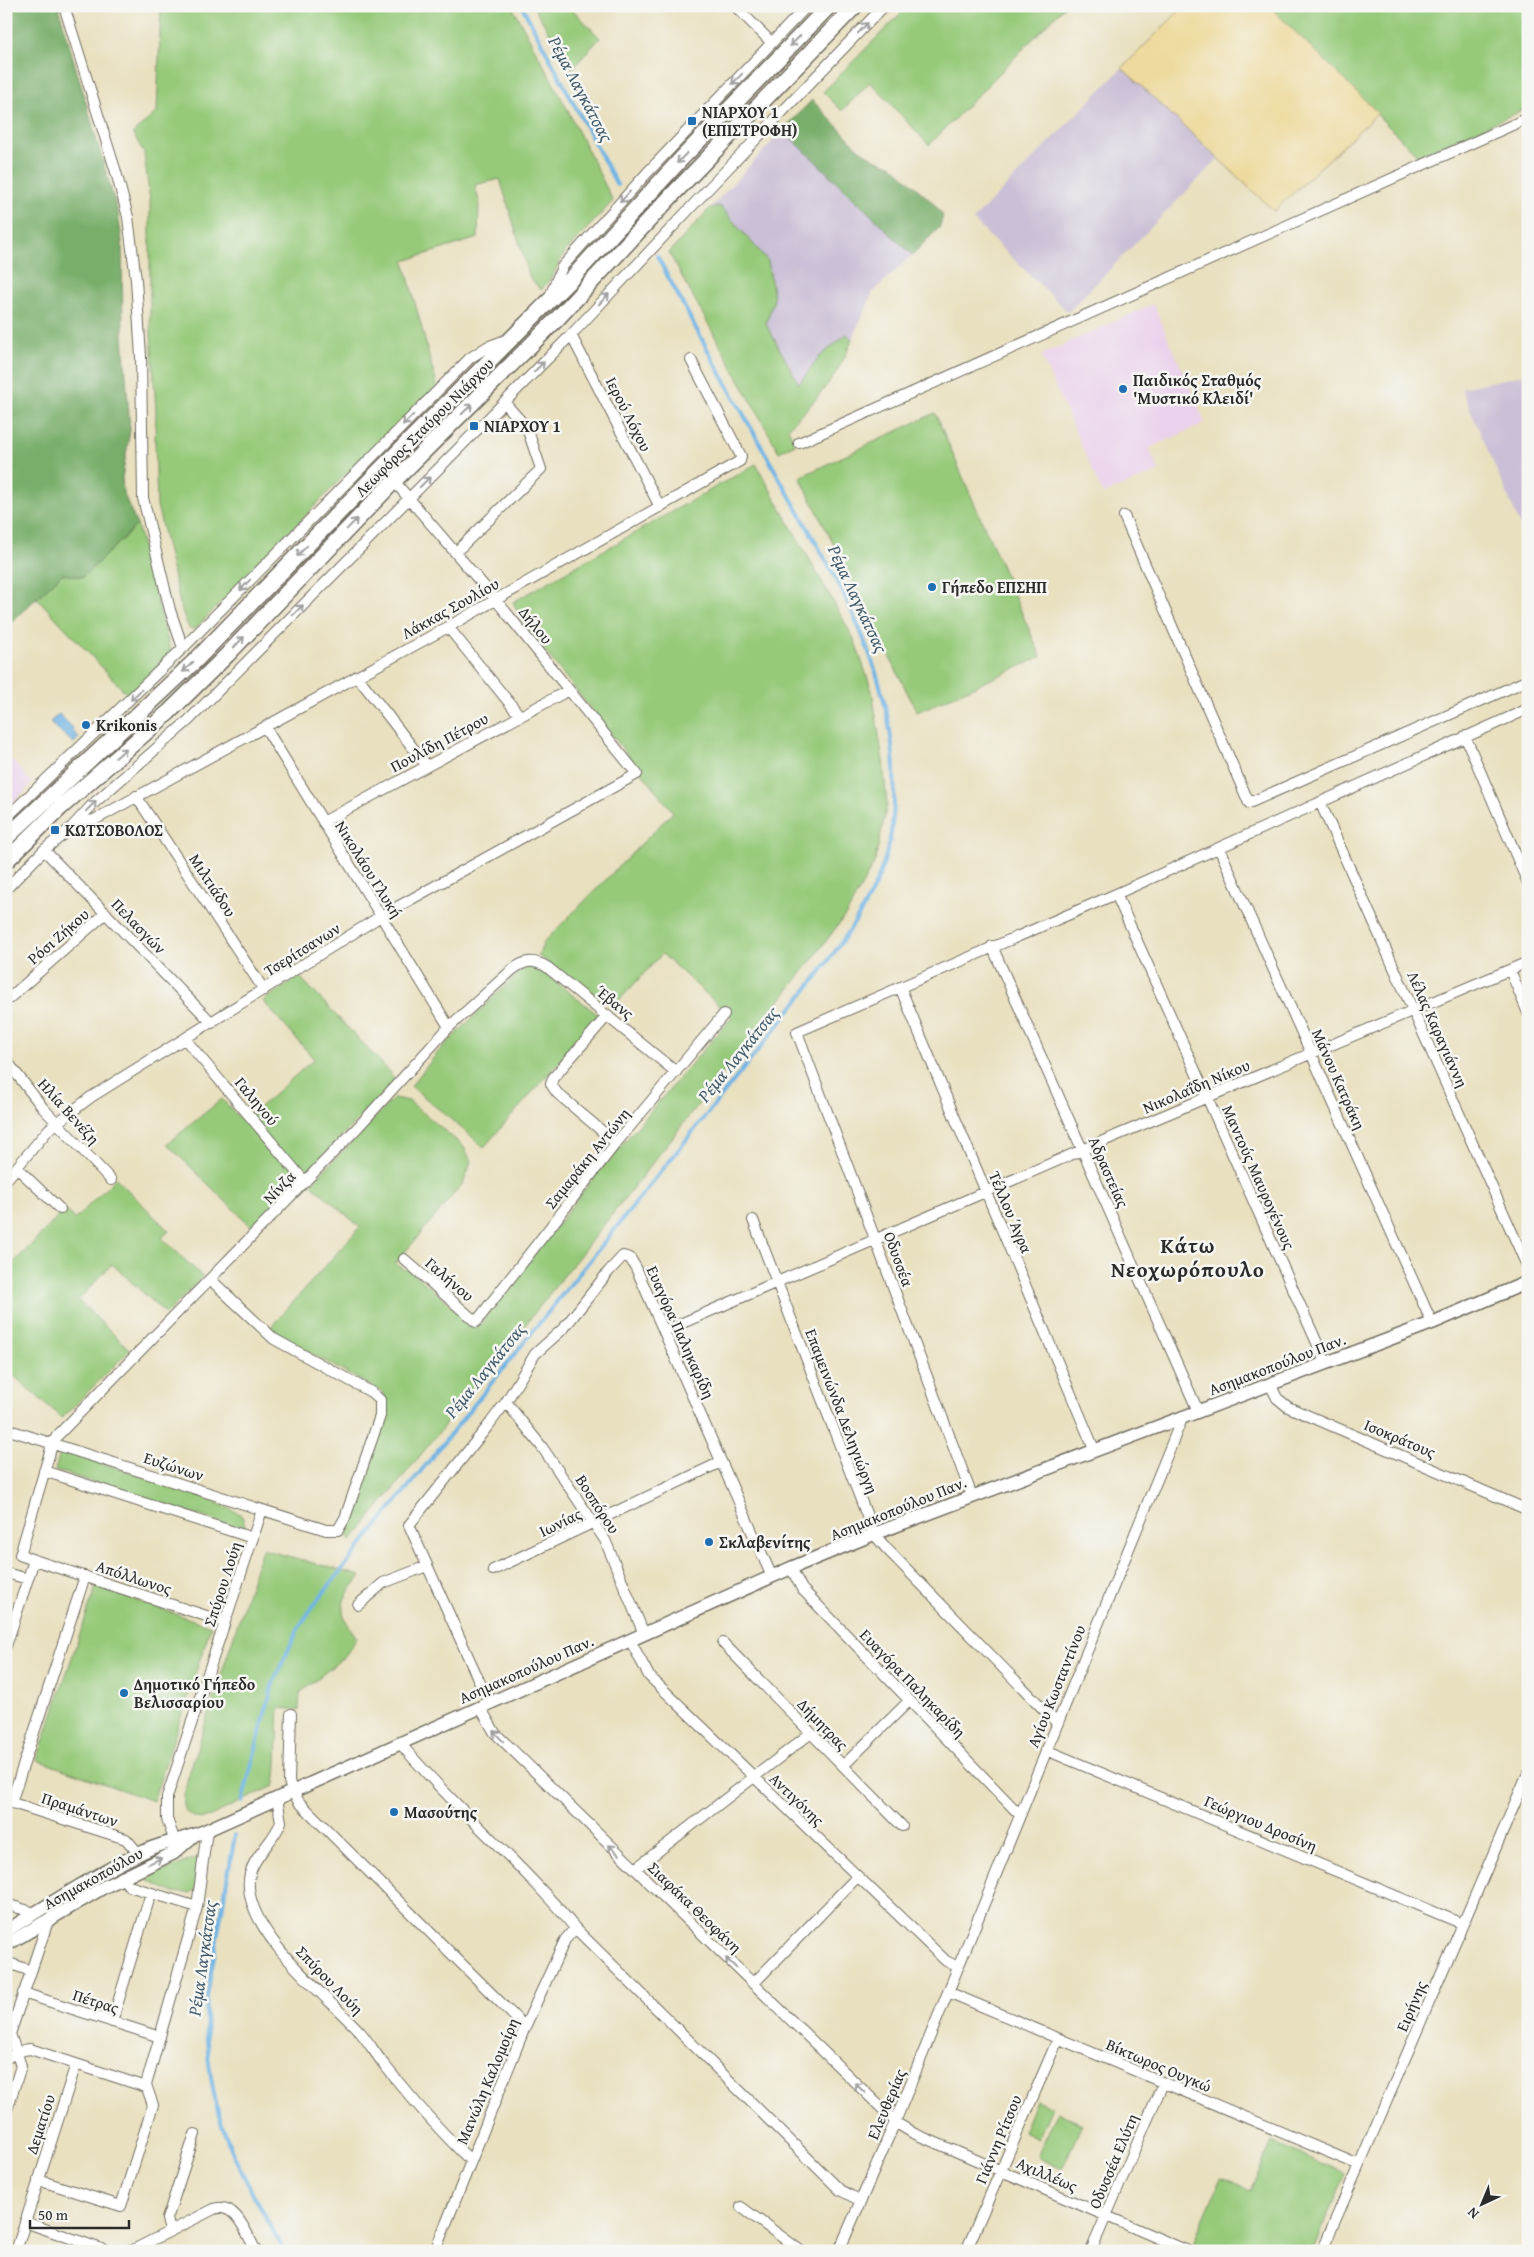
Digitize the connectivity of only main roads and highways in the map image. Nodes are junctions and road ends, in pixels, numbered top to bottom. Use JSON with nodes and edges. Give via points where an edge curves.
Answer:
{"nodes":[{"id":1,"x":829,"y":6,"type":"edge"},
{"id":2,"x":855,"y":6,"type":"edge"},
{"id":3,"x":6,"y":838,"type":"edge"},
{"id":4,"x":6,"y":861,"type":"edge"}],
"edges":[{"from":1,"to":3,"type":"main road","name":"Λεωφόρος Σταύρου Νιάρχου","one_way":true,"via":[[546,304],[202,654]]},
{"from":4,"to":2,"type":"main road","name":"Λεωφόρος Σταύρου Νιάρχου","one_way":true,"via":[[189,692],[557,318]]}]}
